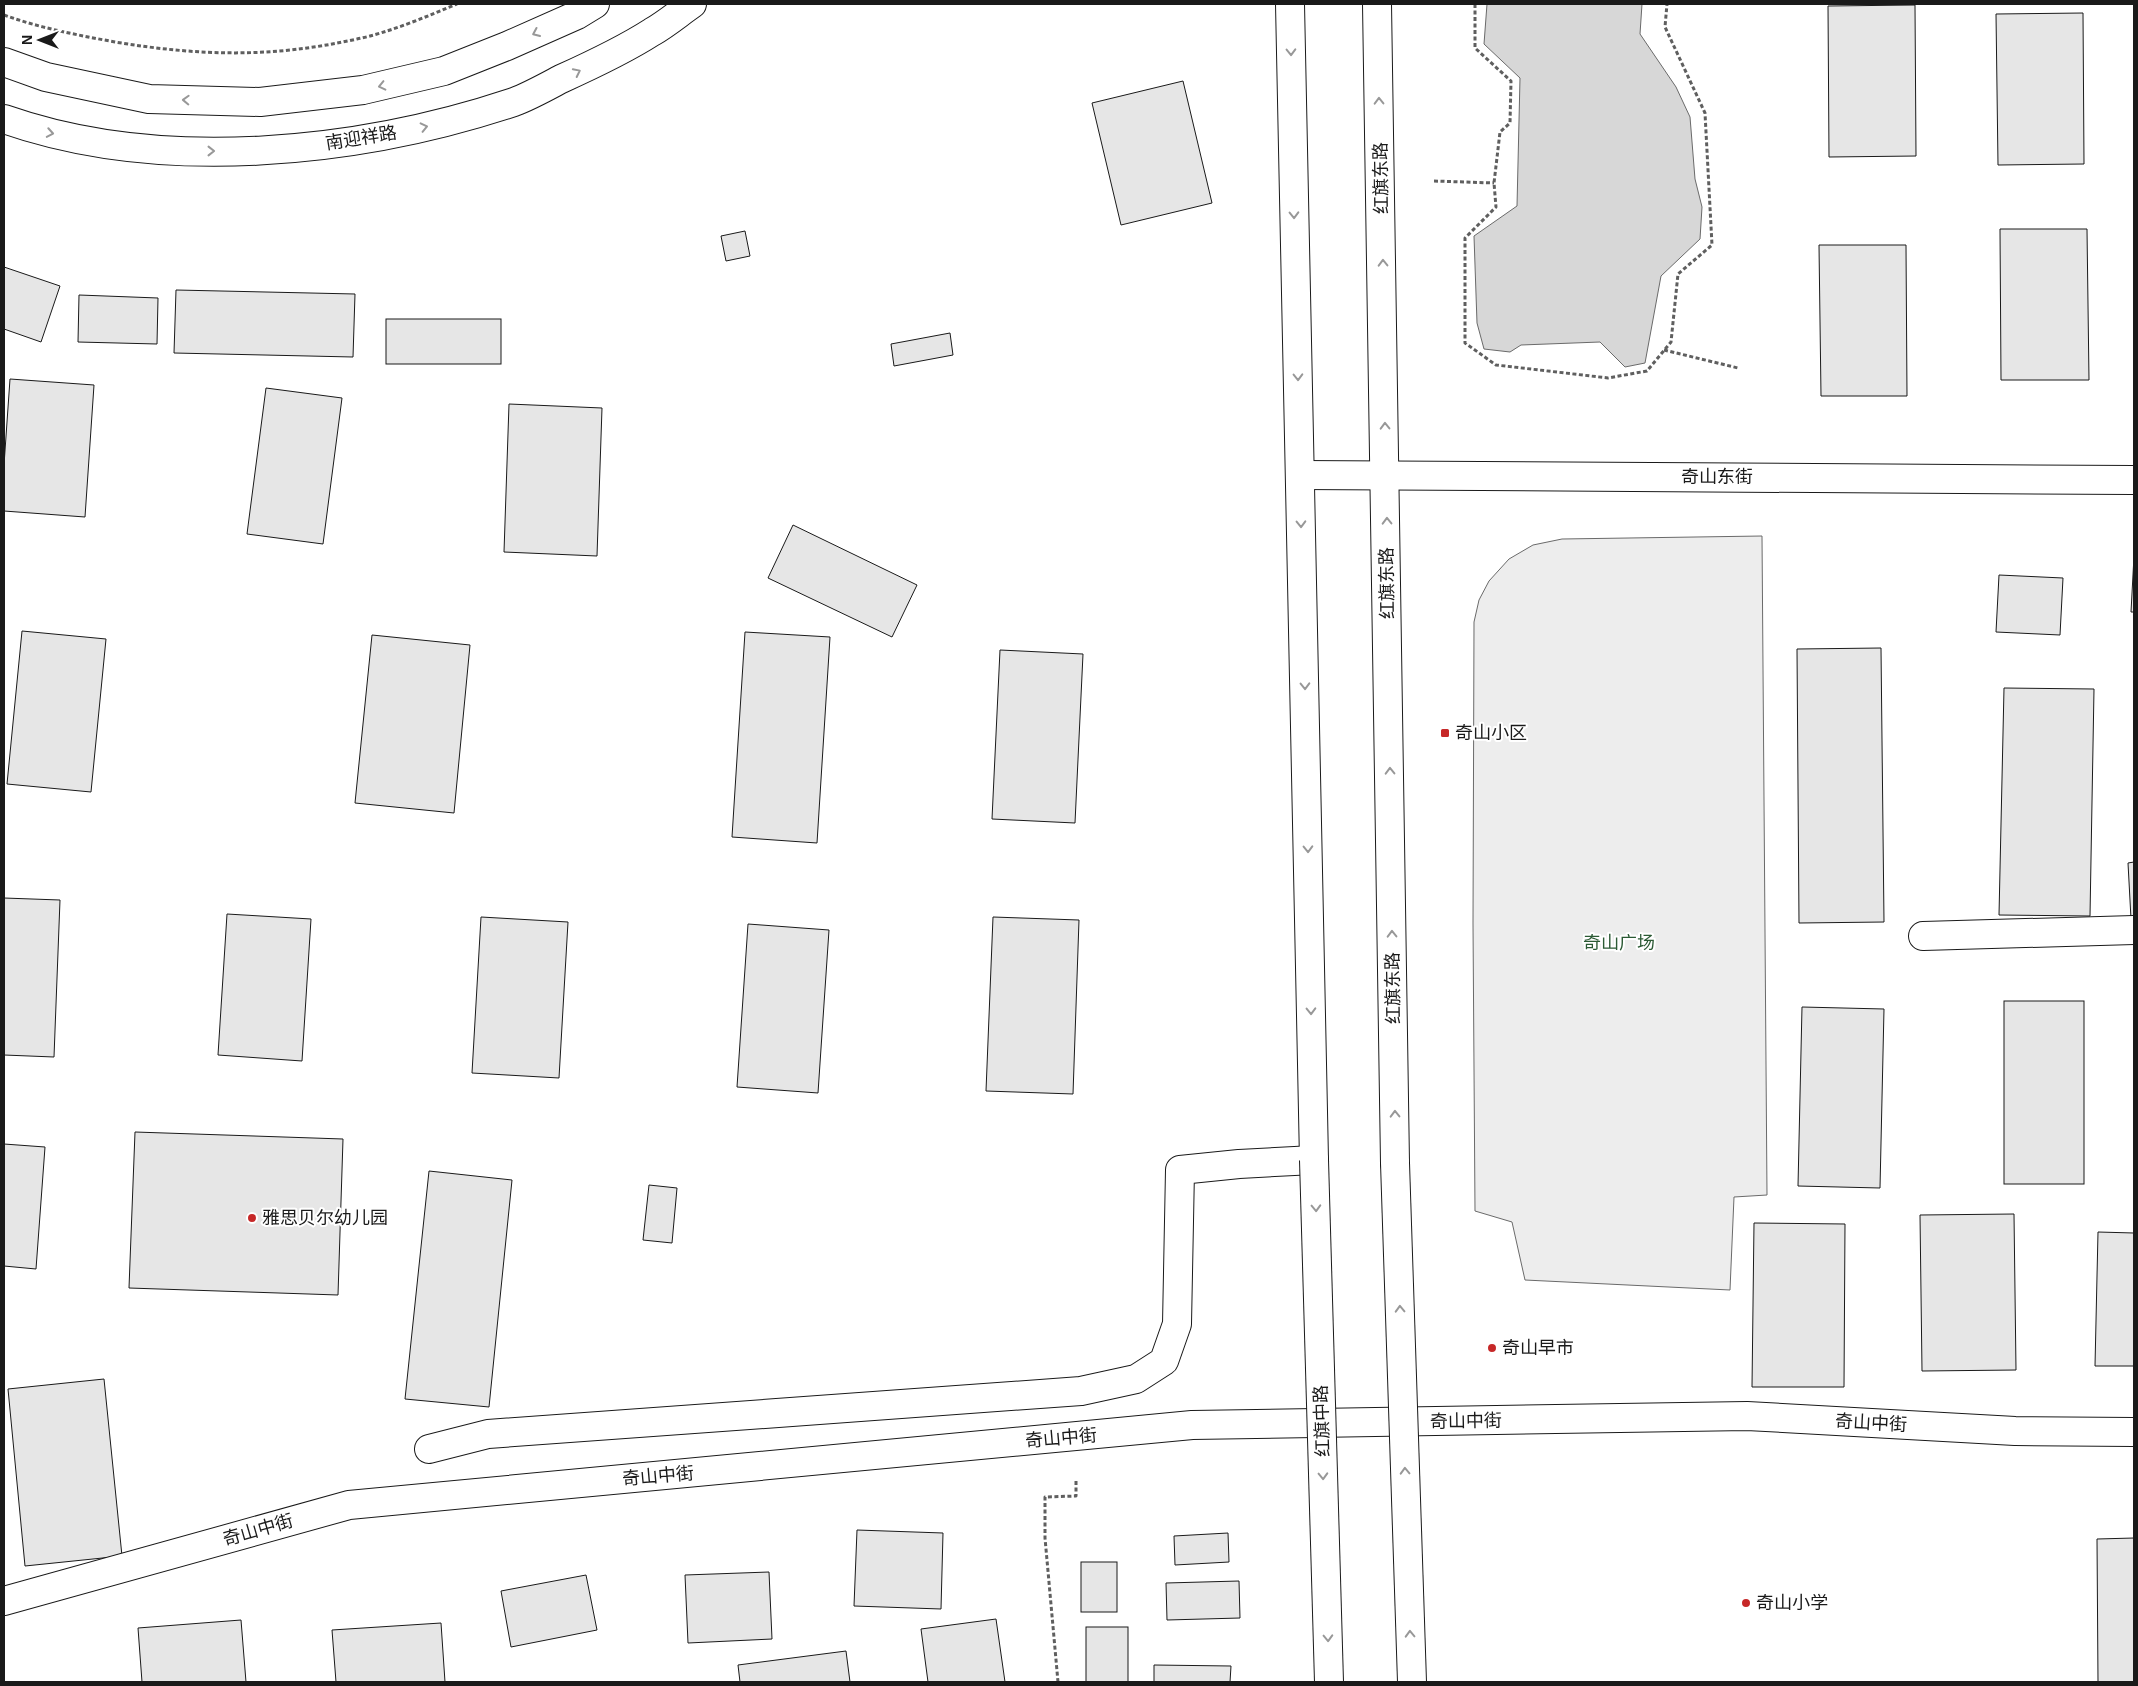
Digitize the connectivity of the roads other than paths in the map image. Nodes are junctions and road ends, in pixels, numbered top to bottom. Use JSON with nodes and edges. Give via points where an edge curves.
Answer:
{"nodes":[{"id":1,"x":595,"y":4,"type":"edge"},
{"id":2,"x":692,"y":4,"type":"edge"},
{"id":3,"x":1290,"y":4,"type":"edge"},
{"id":4,"x":1377,"y":4,"type":"edge"},
{"id":5,"x":4,"y":62,"type":"edge"},
{"id":6,"x":4,"y":119,"type":"edge"},
{"id":7,"x":1300,"y":475,"type":"junction"},
{"id":8,"x":1386,"y":475,"type":"junction"},
{"id":9,"x":2134,"y":480,"type":"edge"},
{"id":10,"x":2134,"y":930,"type":"edge"},
{"id":11,"x":1923,"y":936,"type":"dead end"},
{"id":12,"x":1314,"y":1160,"type":"junction"},
{"id":13,"x":2134,"y":1432,"type":"edge"},
{"id":14,"x":430,"y":1448,"type":"dead end"},
{"id":15,"x":4,"y":1600,"type":"edge"},
{"id":16,"x":1329,"y":1682,"type":"edge"},
{"id":17,"x":1412,"y":1682,"type":"edge"}],
"edges":[{"from":1,"to":5,"type":"main road","one_way":true,"via":[[578,15],[444,71],[363,90],[260,102],[149,99],[46,77]]},
{"from":6,"to":2,"type":"main road","name":"南迎祥路","one_way":true,"via":[[38,131],[148,150],[266,151],[368,139],[446,122],[516,101],[652,33]]},
{"from":3,"to":7,"type":"main road","one_way":true},
{"from":8,"to":4,"type":"main road","name":"红旗东路","one_way":true},
{"from":7,"to":8,"type":"main road","name":"奇山东街"},
{"from":7,"to":12,"type":"main road","one_way":true},
{"from":8,"to":9,"type":"main road","name":"奇山东街"},
{"from":17,"to":8,"type":"main road","name":"红旗东路","one_way":true,"bridge":true,"via":[[1395,1162]]},
{"from":10,"to":11,"type":"main road"},
{"from":12,"to":14,"type":"main road","via":[[1180,1170],[1177,1324],[1164,1361],[1136,1380],[1081,1391],[488,1434]]},
{"from":12,"to":16,"type":"main road","name":"红旗中路","one_way":true,"bridge":true},
{"from":13,"to":15,"type":"main road","name":"奇山中街","via":[[2015,1431],[1747,1416],[1192,1425],[349,1505]]}]}
